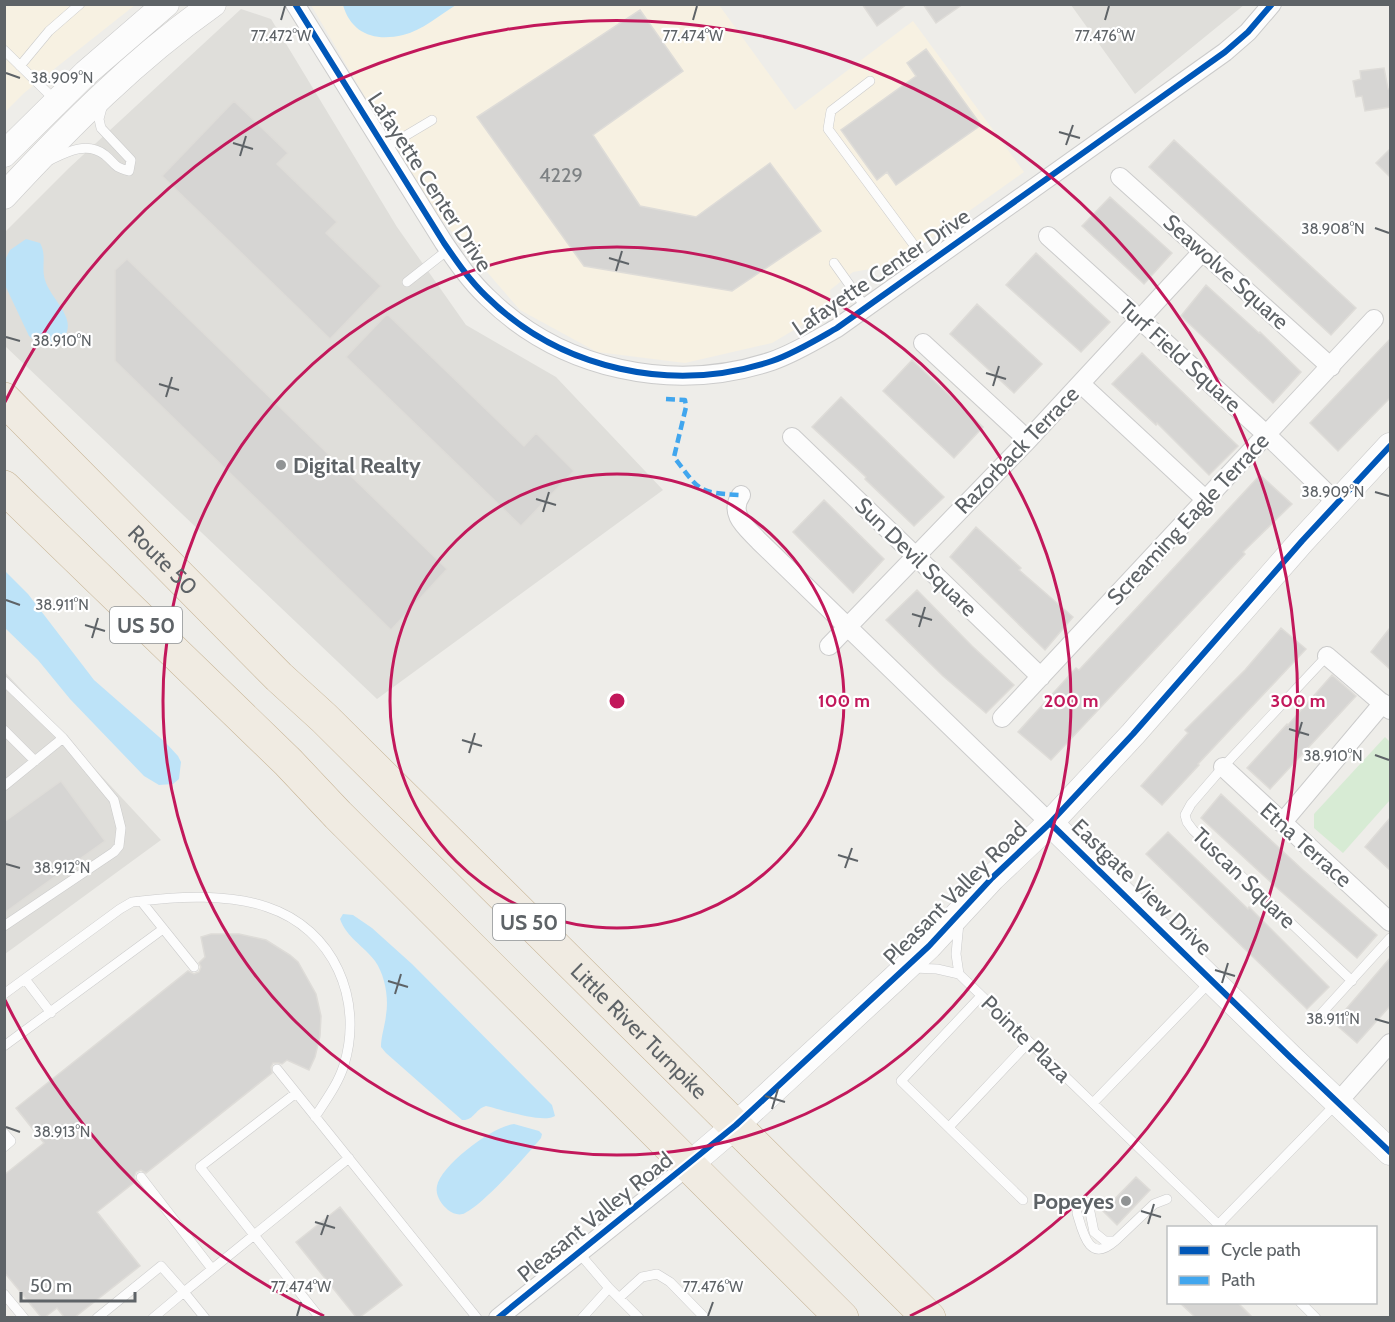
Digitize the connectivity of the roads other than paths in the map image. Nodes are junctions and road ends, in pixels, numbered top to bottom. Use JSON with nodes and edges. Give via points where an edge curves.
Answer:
{"nodes":[{"id":1,"x":80,"y":4,"type":"edge"},
{"id":2,"x":165,"y":4,"type":"edge"},
{"id":3,"x":213,"y":4,"type":"edge"},
{"id":4,"x":295,"y":4,"type":"edge"},
{"id":5,"x":1272,"y":4,"type":"edge"},
{"id":6,"x":4,"y":50,"type":"edge"},
{"id":7,"x":20,"y":66,"type":"junction"},
{"id":8,"x":870,"y":81,"type":"dead end"},
{"id":9,"x":107,"y":90,"type":"junction"},
{"id":10,"x":57,"y":101,"type":"junction"},
{"id":11,"x":432,"y":120,"type":"dead end"},
{"id":12,"x":385,"y":148,"type":"junction"},
{"id":13,"x":4,"y":154,"type":"edge"},
{"id":14,"x":30,"y":169,"type":"junction"},
{"id":15,"x":1120,"y":177,"type":"dead end"},
{"id":16,"x":4,"y":196,"type":"edge"},
{"id":17,"x":1048,"y":236,"type":"dead end"},
{"id":18,"x":449,"y":249,"type":"junction"},
{"id":19,"x":1202,"y":252,"type":"junction"},
{"id":20,"x":834,"y":263,"type":"dead end"},
{"id":21,"x":928,"y":264,"type":"junction"},
{"id":22,"x":407,"y":282,"type":"dead end"},
{"id":23,"x":866,"y":308,"type":"junction"},
{"id":24,"x":1139,"y":319,"type":"junction"},
{"id":25,"x":1374,"y":319,"type":"dead end"},
{"id":26,"x":923,"y":343,"type":"dead end"},
{"id":27,"x":1331,"y":367,"type":"junction"},
{"id":28,"x":1081,"y":384,"type":"junction"},
{"id":29,"x":4,"y":399,"type":"edge"},
{"id":30,"x":1267,"y":435,"type":"junction"},
{"id":31,"x":792,"y":437,"type":"dead end"},
{"id":32,"x":1028,"y":440,"type":"junction"},
{"id":33,"x":1390,"y":446,"type":"edge"},
{"id":34,"x":4,"y":487,"type":"edge"},
{"id":35,"x":741,"y":495,"type":"dead end"},
{"id":36,"x":1206,"y":500,"type":"junction"},
{"id":37,"x":1337,"y":503,"type":"junction"},
{"id":38,"x":915,"y":556,"type":"junction"},
{"id":39,"x":847,"y":627,"type":"junction"},
{"id":40,"x":829,"y":646,"type":"dead end"},
{"id":41,"x":1327,"y":656,"type":"joint"},
{"id":42,"x":1041,"y":677,"type":"junction"},
{"id":43,"x":4,"y":681,"type":"edge"},
{"id":44,"x":1387,"y":706,"type":"edge"},
{"id":45,"x":324,"y":718,"type":"joint"},
{"id":46,"x":1002,"y":718,"type":"dead end"},
{"id":47,"x":4,"y":730,"type":"edge"},
{"id":48,"x":63,"y":738,"type":"junction"},
{"id":49,"x":35,"y":761,"type":"junction"},
{"id":50,"x":1222,"y":767,"type":"junction"},
{"id":51,"x":4,"y":786,"type":"edge"},
{"id":52,"x":1050,"y":823,"type":"junction"},
{"id":53,"x":1282,"y":824,"type":"junction"},
{"id":54,"x":141,"y":901,"type":"junction"},
{"id":55,"x":961,"y":913,"type":"junction"},
{"id":56,"x":1388,"y":914,"type":"edge"},
{"id":57,"x":4,"y":927,"type":"edge"},
{"id":58,"x":163,"y":929,"type":"junction"},
{"id":59,"x":1390,"y":938,"type":"edge"},
{"id":60,"x":194,"y":967,"type":"dead end"},
{"id":61,"x":905,"y":969,"type":"junction"},
{"id":62,"x":959,"y":974,"type":"junction"},
{"id":63,"x":25,"y":979,"type":"junction"},
{"id":64,"x":1211,"y":980,"type":"junction"},
{"id":65,"x":1352,"y":981,"type":"junction"},
{"id":66,"x":4,"y":993,"type":"edge"},
{"id":67,"x":981,"y":996,"type":"junction"},
{"id":68,"x":51,"y":1013,"type":"junction"},
{"id":69,"x":1320,"y":1015,"type":"dead end"},
{"id":70,"x":1029,"y":1042,"type":"junction"},
{"id":71,"x":1390,"y":1043,"type":"edge"},
{"id":72,"x":4,"y":1046,"type":"edge"},
{"id":73,"x":277,"y":1069,"type":"dead end"},
{"id":74,"x":296,"y":1093,"type":"junction"},
{"id":75,"x":1338,"y":1102,"type":"junction"},
{"id":76,"x":1093,"y":1103,"type":"junction"},
{"id":77,"x":315,"y":1116,"type":"junction"},
{"id":78,"x":736,"y":1125,"type":"junction"},
{"id":79,"x":949,"y":1127,"type":"junction"},
{"id":80,"x":4,"y":1133,"type":"edge"},
{"id":81,"x":4,"y":1147,"type":"edge"},
{"id":82,"x":1390,"y":1152,"type":"edge"},
{"id":83,"x":349,"y":1158,"type":"junction"},
{"id":84,"x":688,"y":1166,"type":"junction"},
{"id":85,"x":141,"y":1177,"type":"dead end"},
{"id":86,"x":1167,"y":1198,"type":"dead end"},
{"id":87,"x":1023,"y":1200,"type":"dead end"},
{"id":88,"x":1088,"y":1202,"type":"dead end"},
{"id":89,"x":1077,"y":1213,"type":"dead end"},
{"id":90,"x":1221,"y":1226,"type":"edge"},
{"id":91,"x":254,"y":1235,"type":"junction"},
{"id":92,"x":1115,"y":1241,"type":"junction"},
{"id":93,"x":579,"y":1253,"type":"junction"},
{"id":94,"x":212,"y":1269,"type":"junction"},
{"id":95,"x":609,"y":1288,"type":"junction"},
{"id":96,"x":184,"y":1292,"type":"junction"},
{"id":97,"x":4,"y":1294,"type":"edge"},
{"id":98,"x":618,"y":1298,"type":"junction"},
{"id":99,"x":1302,"y":1304,"type":"edge"},
{"id":100,"x":587,"y":1316,"type":"edge"},
{"id":101,"x":24,"y":1317,"type":"edge"},
{"id":102,"x":97,"y":1317,"type":"edge"},
{"id":103,"x":153,"y":1317,"type":"edge"},
{"id":104,"x":205,"y":1317,"type":"edge"},
{"id":105,"x":320,"y":1317,"type":"edge"},
{"id":106,"x":477,"y":1317,"type":"edge"},
{"id":107,"x":498,"y":1317,"type":"edge"},
{"id":108,"x":639,"y":1317,"type":"edge"},
{"id":109,"x":705,"y":1317,"type":"edge"},
{"id":110,"x":842,"y":1317,"type":"edge"},
{"id":111,"x":929,"y":1317,"type":"edge"},
{"id":112,"x":1316,"y":1317,"type":"edge"}],
"edges":[{"from":1,"to":7,"type":"lane","via":[[49,31]]},
{"from":2,"to":10,"type":"street"},
{"from":3,"to":9,"type":"street"},
{"from":4,"to":12,"type":"street","name":"Lafayette Center Drive"},
{"from":5,"to":21,"type":"street","name":"Lafayette Center Drive","via":[[1225,52]]},
{"from":6,"to":7,"type":"lane"},
{"from":7,"to":10,"type":"lane"},
{"from":8,"to":21,"type":"lane","via":[[831,111],[828,129]]},
{"from":9,"to":14,"type":"street"},
{"from":9,"to":14,"type":"lane","via":[[99,119],[101,128],[131,160],[129,171],[114,166],[95,150],[76,148]]},
{"from":10,"to":13,"type":"street"},
{"from":11,"to":12,"type":"lane"},
{"from":12,"to":18,"type":"street","name":"Lafayette Center Drive"},
{"from":14,"to":16,"type":"street"},
{"from":15,"to":19,"type":"street","name":"Seawolve Square"},
{"from":17,"to":24,"type":"street","name":"Turf Field Square"},
{"from":18,"to":22,"type":"lane"},
{"from":18,"to":23,"type":"street","name":"Lafayette Center Drive","via":[[486,297],[529,331],[591,361],[647,374],[717,374],[745,369],[799,350]]},
{"from":19,"to":24,"type":"street","name":"Razorback Terrace"},
{"from":19,"to":27,"type":"street","name":"Seawolve Square"},
{"from":20,"to":23,"type":"lane"},
{"from":21,"to":23,"type":"street","name":"Lafayette Center Drive"},
{"from":24,"to":28,"type":"street","name":"Razorback Terrace"},
{"from":24,"to":30,"type":"street","name":"Turf Field Square"},
{"from":25,"to":27,"type":"street","name":"Screaming Eagle Terrace"},
{"from":26,"to":32,"type":"street"},
{"from":27,"to":30,"type":"street","name":"Screaming Eagle Terrace"},
{"from":28,"to":32,"type":"street","name":"Razorback Terrace"},
{"from":28,"to":36,"type":"street"},
{"from":29,"to":45,"type":"highway","name":"Route 50","number":"US 50"},
{"from":30,"to":36,"type":"street","name":"Screaming Eagle Terrace"},
{"from":30,"to":37,"type":"street","name":"Turf Field Square"},
{"from":31,"to":38,"type":"street","name":"Sun Devil Square"},
{"from":32,"to":38,"type":"street","name":"Razorback Terrace"},
{"from":33,"to":37,"type":"street","name":"Pleasant Valley Road"},
{"from":34,"to":84,"type":"highway","number":"US 50","via":[[288,762]]},
{"from":35,"to":39,"type":"street","name":"Eastgate View Drive","via":[[735,511],[745,526]]},
{"from":36,"to":42,"type":"street","name":"Screaming Eagle Terrace"},
{"from":37,"to":52,"type":"street","name":"Pleasant Valley Road"},
{"from":38,"to":39,"type":"street","name":"Razorback Terrace"},
{"from":38,"to":42,"type":"street","name":"Sun Devil Square"},
{"from":39,"to":40,"type":"street","name":"Razorback Terrace"},
{"from":39,"to":52,"type":"street","name":"Eastgate View Drive"},
{"from":41,"to":44,"type":"street"},
{"from":41,"to":50,"type":"lane","name":"Tuscan Square"},
{"from":42,"to":46,"type":"street","name":"Screaming Eagle Terrace"},
{"from":43,"to":48,"type":"lane"},
{"from":44,"to":53,"type":"street"},
{"from":45,"to":78,"type":"highway","name":"Little River Turnpike","number":"US 50"},
{"from":47,"to":49,"type":"lane"},
{"from":48,"to":49,"type":"lane"},
{"from":48,"to":57,"type":"lane","via":[[114,800],[121,828],[119,846]]},
{"from":49,"to":51,"type":"lane"},
{"from":50,"to":53,"type":"street","name":"Etna Terrace"},
{"from":50,"to":65,"type":"lane","name":"Tuscan Square","via":[[1187,809],[1187,822]]},
{"from":52,"to":55,"type":"street","name":"Pleasant Valley Road"},
{"from":52,"to":64,"type":"street","name":"Eastgate View Drive"},
{"from":53,"to":56,"type":"street","name":"Etna Terrace"},
{"from":54,"to":58,"type":"lane"},
{"from":54,"to":63,"type":"lane","via":[[120,909]]},
{"from":54,"to":77,"type":"lane","via":[[164,898],[253,903],[291,917],[322,943],[345,987],[351,1024],[344,1066]]},
{"from":55,"to":61,"type":"street","name":"Pleasant Valley Road"},
{"from":55,"to":62,"type":"lane","via":[[956,954]]},
{"from":58,"to":60,"type":"lane"},
{"from":58,"to":68,"type":"lane"},
{"from":59,"to":65,"type":"lane"},
{"from":61,"to":62,"type":"lane"},
{"from":61,"to":78,"type":"street","name":"Pleasant Valley Road"},
{"from":62,"to":67,"type":"lane","name":"Pointe Plaza"},
{"from":63,"to":66,"type":"lane"},
{"from":63,"to":68,"type":"lane"},
{"from":64,"to":75,"type":"street","name":"Eastgate View Drive"},
{"from":64,"to":76,"type":"lane"},
{"from":65,"to":69,"type":"lane"},
{"from":67,"to":70,"type":"lane","name":"Pointe Plaza"},
{"from":67,"to":79,"type":"lane","via":[[901,1080]]},
{"from":68,"to":72,"type":"lane"},
{"from":70,"to":76,"type":"lane","name":"Pointe Plaza"},
{"from":70,"to":79,"type":"lane"},
{"from":71,"to":75,"type":"street"},
{"from":73,"to":74,"type":"lane"},
{"from":74,"to":77,"type":"lane"},
{"from":74,"to":91,"type":"lane","via":[[200,1167]]},
{"from":75,"to":82,"type":"street","name":"Eastgate View Drive"},
{"from":75,"to":90,"type":"lane","name":"Pointe Plaza"},
{"from":76,"to":90,"type":"lane","name":"Pointe Plaza"},
{"from":77,"to":83,"type":"lane"},
{"from":78,"to":84,"type":"street","name":"Pleasant Valley Road"},
{"from":78,"to":111,"type":"highway","name":"Little River Turnpike","number":"US 50"},
{"from":79,"to":87,"type":"lane"},
{"from":80,"to":81,"type":"lane","via":[[11,1141]]},
{"from":83,"to":91,"type":"lane"},
{"from":83,"to":106,"type":"lane"},
{"from":84,"to":93,"type":"street","name":"Pleasant Valley Road"},
{"from":84,"to":110,"type":"highway","number":"US 50"},
{"from":85,"to":94,"type":"lane"},
{"from":86,"to":92,"type":"lane","via":[[1154,1204]]},
{"from":88,"to":92,"type":"lane","via":[[1094,1232],[1105,1241]]},
{"from":89,"to":92,"type":"lane","via":[[1085,1240],[1092,1247],[1107,1248]]},
{"from":91,"to":94,"type":"lane"},
{"from":91,"to":105,"type":"lane"},
{"from":93,"to":95,"type":"lane"},
{"from":93,"to":107,"type":"street","name":"Pleasant Valley Road"},
{"from":94,"to":96,"type":"lane"},
{"from":95,"to":98,"type":"lane"},
{"from":95,"to":100,"type":"lane"},
{"from":96,"to":102,"type":"lane","via":[[161,1266]]},
{"from":96,"to":103,"type":"lane"},
{"from":96,"to":104,"type":"lane"},
{"from":97,"to":101,"type":"lane"},
{"from":98,"to":108,"type":"lane"},
{"from":98,"to":109,"type":"lane","via":[[642,1276],[657,1274]]},
{"from":99,"to":112,"type":"lane"}]}
